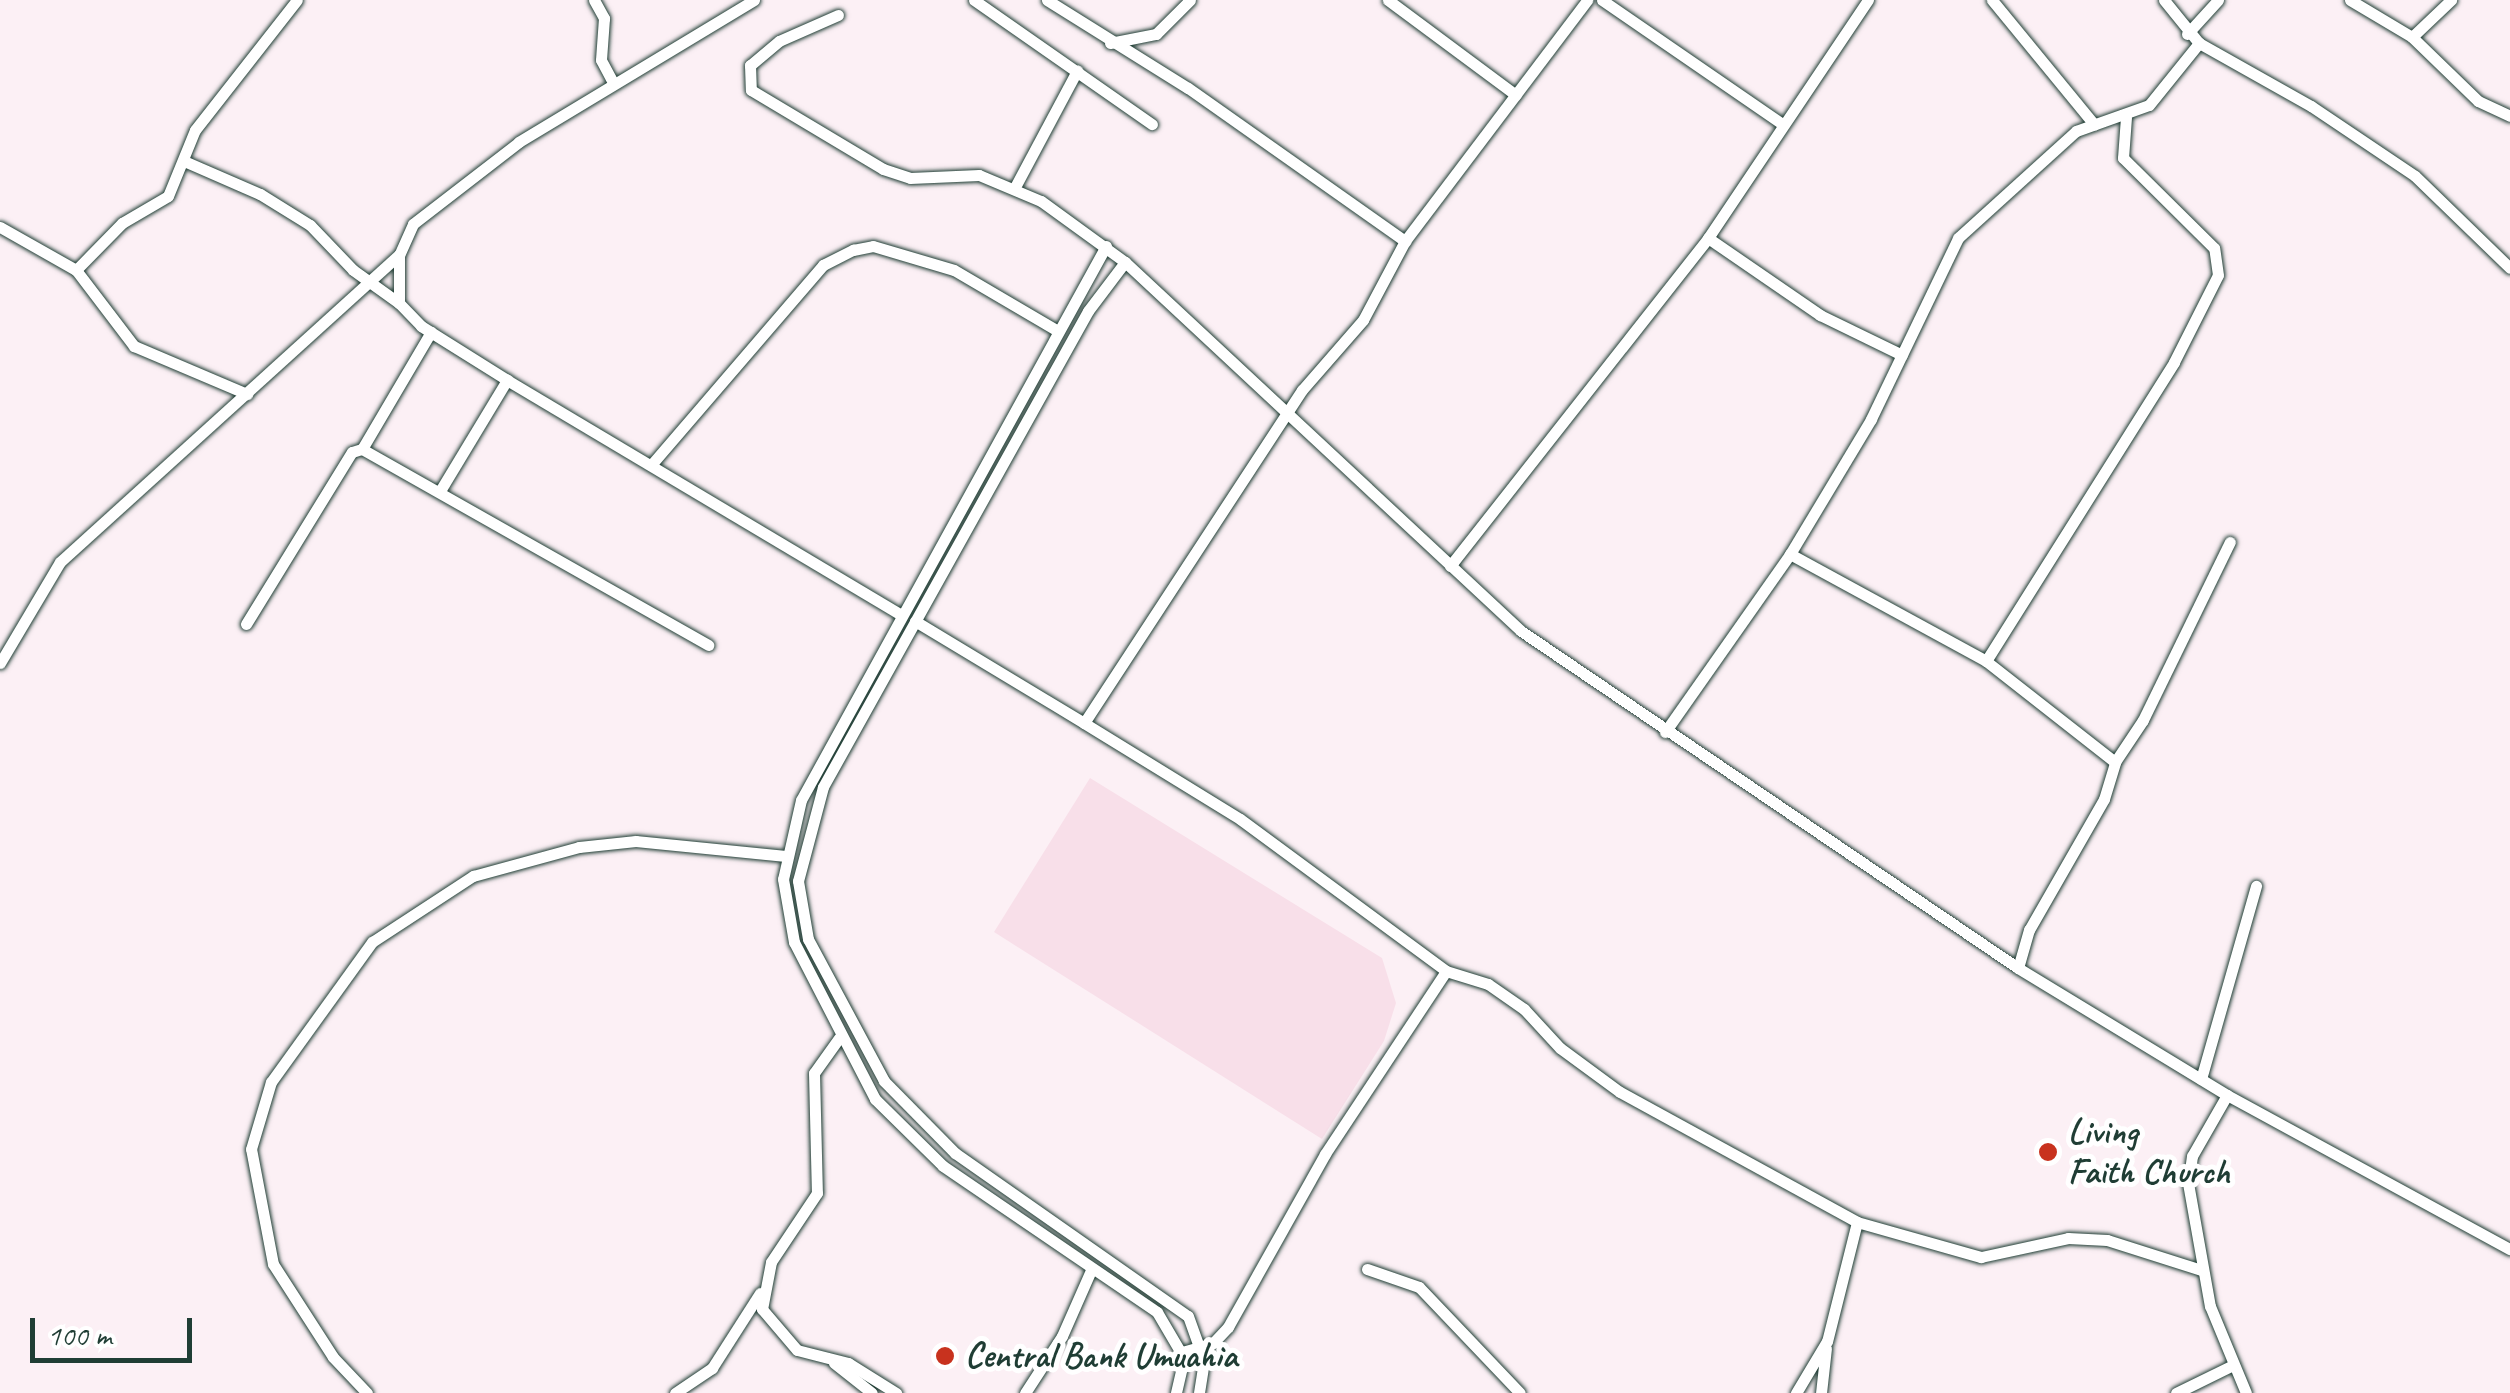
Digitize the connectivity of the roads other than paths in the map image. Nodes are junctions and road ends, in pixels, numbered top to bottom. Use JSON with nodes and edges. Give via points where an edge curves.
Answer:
{"nodes":[{"id":1,"x":297,"y":0,"type":"edge"},
{"id":2,"x":594,"y":0,"type":"edge"},
{"id":3,"x":754,"y":0,"type":"edge"},
{"id":4,"x":974,"y":0,"type":"edge"},
{"id":5,"x":1047,"y":0,"type":"edge"},
{"id":6,"x":1190,"y":0,"type":"edge"},
{"id":7,"x":1388,"y":0,"type":"edge"},
{"id":8,"x":1587,"y":0,"type":"edge"},
{"id":9,"x":1602,"y":0,"type":"edge"},
{"id":10,"x":1868,"y":0,"type":"edge"},
{"id":11,"x":1992,"y":0,"type":"edge"},
{"id":12,"x":2164,"y":0,"type":"edge"},
{"id":13,"x":2218,"y":0,"type":"edge"},
{"id":14,"x":2350,"y":0,"type":"edge"},
{"id":15,"x":2451,"y":0,"type":"edge"},
{"id":16,"x":838,"y":16,"type":"dead end"},
{"id":17,"x":2187,"y":34,"type":"junction"},
{"id":18,"x":2412,"y":37,"type":"junction"},
{"id":19,"x":1108,"y":43,"type":"junction"},
{"id":20,"x":2199,"y":44,"type":"junction"},
{"id":21,"x":1077,"y":71,"type":"junction"},
{"id":22,"x":613,"y":84,"type":"junction"},
{"id":23,"x":1516,"y":95,"type":"junction"},
{"id":24,"x":2510,"y":116,"type":"edge"},
{"id":25,"x":2126,"y":117,"type":"junction"},
{"id":26,"x":1781,"y":123,"type":"junction"},
{"id":27,"x":1152,"y":124,"type":"dead end"},
{"id":28,"x":2094,"y":124,"type":"junction"},
{"id":29,"x":184,"y":161,"type":"junction"},
{"id":30,"x":1015,"y":187,"type":"junction"},
{"id":31,"x":0,"y":227,"type":"edge"},
{"id":32,"x":1708,"y":238,"type":"junction"},
{"id":33,"x":1405,"y":241,"type":"junction"},
{"id":34,"x":1106,"y":246,"type":"junction"},
{"id":35,"x":400,"y":256,"type":"junction"},
{"id":36,"x":1125,"y":262,"type":"junction"},
{"id":37,"x":2510,"y":268,"type":"edge"},
{"id":38,"x":76,"y":270,"type":"junction"},
{"id":39,"x":371,"y":283,"type":"junction"},
{"id":40,"x":399,"y":303,"type":"junction"},
{"id":41,"x":431,"y":332,"type":"junction"},
{"id":42,"x":1058,"y":332,"type":"junction"},
{"id":43,"x":1902,"y":355,"type":"junction"},
{"id":44,"x":507,"y":380,"type":"junction"},
{"id":45,"x":248,"y":394,"type":"junction"},
{"id":46,"x":1285,"y":415,"type":"junction"},
{"id":47,"x":1002,"y":432,"type":"junction"},
{"id":48,"x":1016,"y":440,"type":"junction"},
{"id":49,"x":362,"y":449,"type":"junction"},
{"id":50,"x":651,"y":466,"type":"junction"},
{"id":51,"x":440,"y":491,"type":"junction"},
{"id":52,"x":2230,"y":542,"type":"dead end"},
{"id":53,"x":1790,"y":554,"type":"junction"},
{"id":54,"x":1450,"y":566,"type":"junction"},
{"id":55,"x":901,"y":615,"type":"junction"},
{"id":56,"x":915,"y":621,"type":"junction"},
{"id":57,"x":246,"y":624,"type":"dead end"},
{"id":58,"x":708,"y":644,"type":"dead end"},
{"id":59,"x":1986,"y":662,"type":"junction"},
{"id":60,"x":0,"y":663,"type":"edge"},
{"id":61,"x":844,"y":719,"type":"junction"},
{"id":62,"x":1084,"y":723,"type":"junction"},
{"id":63,"x":857,"y":726,"type":"junction"},
{"id":64,"x":1664,"y":732,"type":"junction"},
{"id":65,"x":2115,"y":762,"type":"junction"},
{"id":66,"x":785,"y":856,"type":"junction"},
{"id":67,"x":2256,"y":886,"type":"dead end"},
{"id":68,"x":2018,"y":968,"type":"junction"},
{"id":69,"x":1446,"y":970,"type":"junction"},
{"id":70,"x":839,"y":1038,"type":"junction"},
{"id":71,"x":2201,"y":1079,"type":"junction"},
{"id":72,"x":2227,"y":1094,"type":"junction"},
{"id":73,"x":1857,"y":1222,"type":"junction"},
{"id":74,"x":2510,"y":1249,"type":"edge"},
{"id":75,"x":1092,"y":1268,"type":"junction"},
{"id":76,"x":1367,"y":1269,"type":"dead end"},
{"id":77,"x":2200,"y":1270,"type":"junction"},
{"id":78,"x":760,"y":1293,"type":"junction"},
{"id":79,"x":1827,"y":1341,"type":"junction"},
{"id":80,"x":1202,"y":1347,"type":"junction"},
{"id":81,"x":1182,"y":1352,"type":"junction"},
{"id":82,"x":834,"y":1363,"type":"junction"},
{"id":83,"x":2231,"y":1366,"type":"junction"},
{"id":84,"x":367,"y":1393,"type":"edge"},
{"id":85,"x":675,"y":1393,"type":"edge"},
{"id":86,"x":872,"y":1393,"type":"edge"},
{"id":87,"x":896,"y":1393,"type":"edge"},
{"id":88,"x":1025,"y":1393,"type":"edge"},
{"id":89,"x":1176,"y":1393,"type":"edge"},
{"id":90,"x":1199,"y":1393,"type":"edge"},
{"id":91,"x":1520,"y":1393,"type":"edge"},
{"id":92,"x":1796,"y":1393,"type":"edge"},
{"id":93,"x":1822,"y":1393,"type":"edge"},
{"id":94,"x":2176,"y":1393,"type":"edge"},
{"id":95,"x":2246,"y":1393,"type":"edge"}],
"edges":[{"from":1,"to":29,"type":"street","via":[[212,106]]},
{"from":2,"to":22,"type":"street","via":[[604,18],[601,60]]},
{"from":3,"to":22,"type":"street"},
{"from":4,"to":21,"type":"street"},
{"from":5,"to":19,"type":"street"},
{"from":6,"to":19,"type":"street","via":[[1156,34]]},
{"from":7,"to":23,"type":"street"},
{"from":8,"to":23,"type":"street"},
{"from":9,"to":26,"type":"street"},
{"from":10,"to":26,"type":"street"},
{"from":11,"to":28,"type":"street"},
{"from":12,"to":17,"type":"street"},
{"from":13,"to":17,"type":"street"},
{"from":14,"to":18,"type":"street"},
{"from":15,"to":18,"type":"street"},
{"from":16,"to":30,"type":"street","via":[[778,42],[750,65],[751,90],[883,169],[910,178],[979,175]]},
{"from":17,"to":20,"type":"street"},
{"from":18,"to":24,"type":"street","via":[[2478,101]]},
{"from":19,"to":33,"type":"street","via":[[1188,88]]},
{"from":20,"to":25,"type":"street","via":[[2149,105]]},
{"from":20,"to":37,"type":"street","via":[[2401,166]]},
{"from":21,"to":27,"type":"street"},
{"from":21,"to":30,"type":"street"},
{"from":22,"to":35,"type":"street","via":[[519,142],[413,224]]},
{"from":23,"to":33,"type":"street"},
{"from":25,"to":28,"type":"street"},
{"from":25,"to":59,"type":"street","via":[[2123,158],[2214,248],[2218,275],[2174,362]]},
{"from":26,"to":32,"type":"street"},
{"from":28,"to":43,"type":"street","via":[[2010,185],[1958,238]]},
{"from":29,"to":38,"type":"street","via":[[168,196],[122,223]]},
{"from":29,"to":39,"type":"street","via":[[310,225]]},
{"from":30,"to":34,"type":"street"},
{"from":31,"to":38,"type":"street"},
{"from":32,"to":43,"type":"street","via":[[1820,315]]},
{"from":32,"to":54,"type":"street"},
{"from":33,"to":46,"type":"street","via":[[1363,320]]},
{"from":34,"to":36,"type":"street"},
{"from":34,"to":42,"type":"street"},
{"from":35,"to":39,"type":"street"},
{"from":35,"to":40,"type":"street"},
{"from":36,"to":46,"type":"street"},
{"from":36,"to":48,"type":"street","via":[[1088,311]]},
{"from":38,"to":45,"type":"street","via":[[134,346]]},
{"from":39,"to":40,"type":"street"},
{"from":39,"to":45,"type":"street"},
{"from":40,"to":41,"type":"street"},
{"from":41,"to":44,"type":"street"},
{"from":41,"to":49,"type":"street"},
{"from":42,"to":47,"type":"street"},
{"from":42,"to":50,"type":"street","via":[[954,270],[873,246],[853,250],[824,265]]},
{"from":43,"to":53,"type":"street"},
{"from":44,"to":50,"type":"street"},
{"from":44,"to":51,"type":"street"},
{"from":45,"to":60,"type":"street","via":[[60,562]]},
{"from":46,"to":54,"type":"street"},
{"from":46,"to":62,"type":"street"},
{"from":47,"to":48,"type":"street"},
{"from":47,"to":55,"type":"street"},
{"from":48,"to":56,"type":"street"},
{"from":49,"to":51,"type":"street"},
{"from":49,"to":57,"type":"street","via":[[352,452]]},
{"from":50,"to":55,"type":"street"},
{"from":51,"to":58,"type":"street"},
{"from":52,"to":65,"type":"street","via":[[2143,720]]},
{"from":53,"to":59,"type":"street"},
{"from":53,"to":64,"type":"street"},
{"from":54,"to":64,"type":"street","via":[[1521,631]]},
{"from":55,"to":61,"type":"street"},
{"from":56,"to":62,"type":"street"},
{"from":56,"to":63,"type":"street"},
{"from":59,"to":65,"type":"street"},
{"from":61,"to":63,"type":"street"},
{"from":61,"to":66,"type":"street","via":[[801,800]]},
{"from":62,"to":69,"type":"street","via":[[1240,819]]},
{"from":63,"to":80,"type":"street","via":[[813,812],[798,881],[808,938],[862,1043],[884,1081],[933,1135],[1171,1301],[1188,1316]]},
{"from":64,"to":68,"type":"street"},
{"from":65,"to":68,"type":"street","via":[[2104,800],[2056,876]]},
{"from":66,"to":70,"type":"street","via":[[785,912]]},
{"from":66,"to":84,"type":"street","via":[[636,842],[578,847],[472,876],[372,942],[271,1082],[251,1149],[273,1264],[322,1341]]},
{"from":67,"to":71,"type":"street"},
{"from":68,"to":71,"type":"street"},
{"from":69,"to":73,"type":"street","via":[[1488,984],[1524,1008],[1560,1048],[1620,1092]]},
{"from":69,"to":80,"type":"street","via":[[1325,1154],[1228,1326]]},
{"from":70,"to":75,"type":"street","via":[[900,1130]]},
{"from":70,"to":78,"type":"street","via":[[814,1072],[817,1192],[771,1262]]},
{"from":71,"to":72,"type":"street"},
{"from":72,"to":74,"type":"street"},
{"from":72,"to":77,"type":"street","via":[[2189,1166]]},
{"from":73,"to":77,"type":"street","via":[[1981,1256],[2068,1238],[2107,1240]]},
{"from":73,"to":79,"type":"street"},
{"from":75,"to":81,"type":"street","via":[[1158,1312]]},
{"from":75,"to":88,"type":"street","via":[[1062,1336]]},
{"from":76,"to":91,"type":"street","via":[[1419,1287]]},
{"from":77,"to":83,"type":"street"},
{"from":78,"to":82,"type":"street","via":[[762,1309],[797,1350]]},
{"from":78,"to":85,"type":"street","via":[[712,1368]]},
{"from":79,"to":92,"type":"street"},
{"from":79,"to":93,"type":"street"},
{"from":80,"to":81,"type":"street"},
{"from":80,"to":90,"type":"street"},
{"from":81,"to":89,"type":"street"},
{"from":82,"to":86,"type":"street"},
{"from":82,"to":87,"type":"street","via":[[848,1363]]},
{"from":83,"to":94,"type":"street"},
{"from":83,"to":95,"type":"street"}]}
